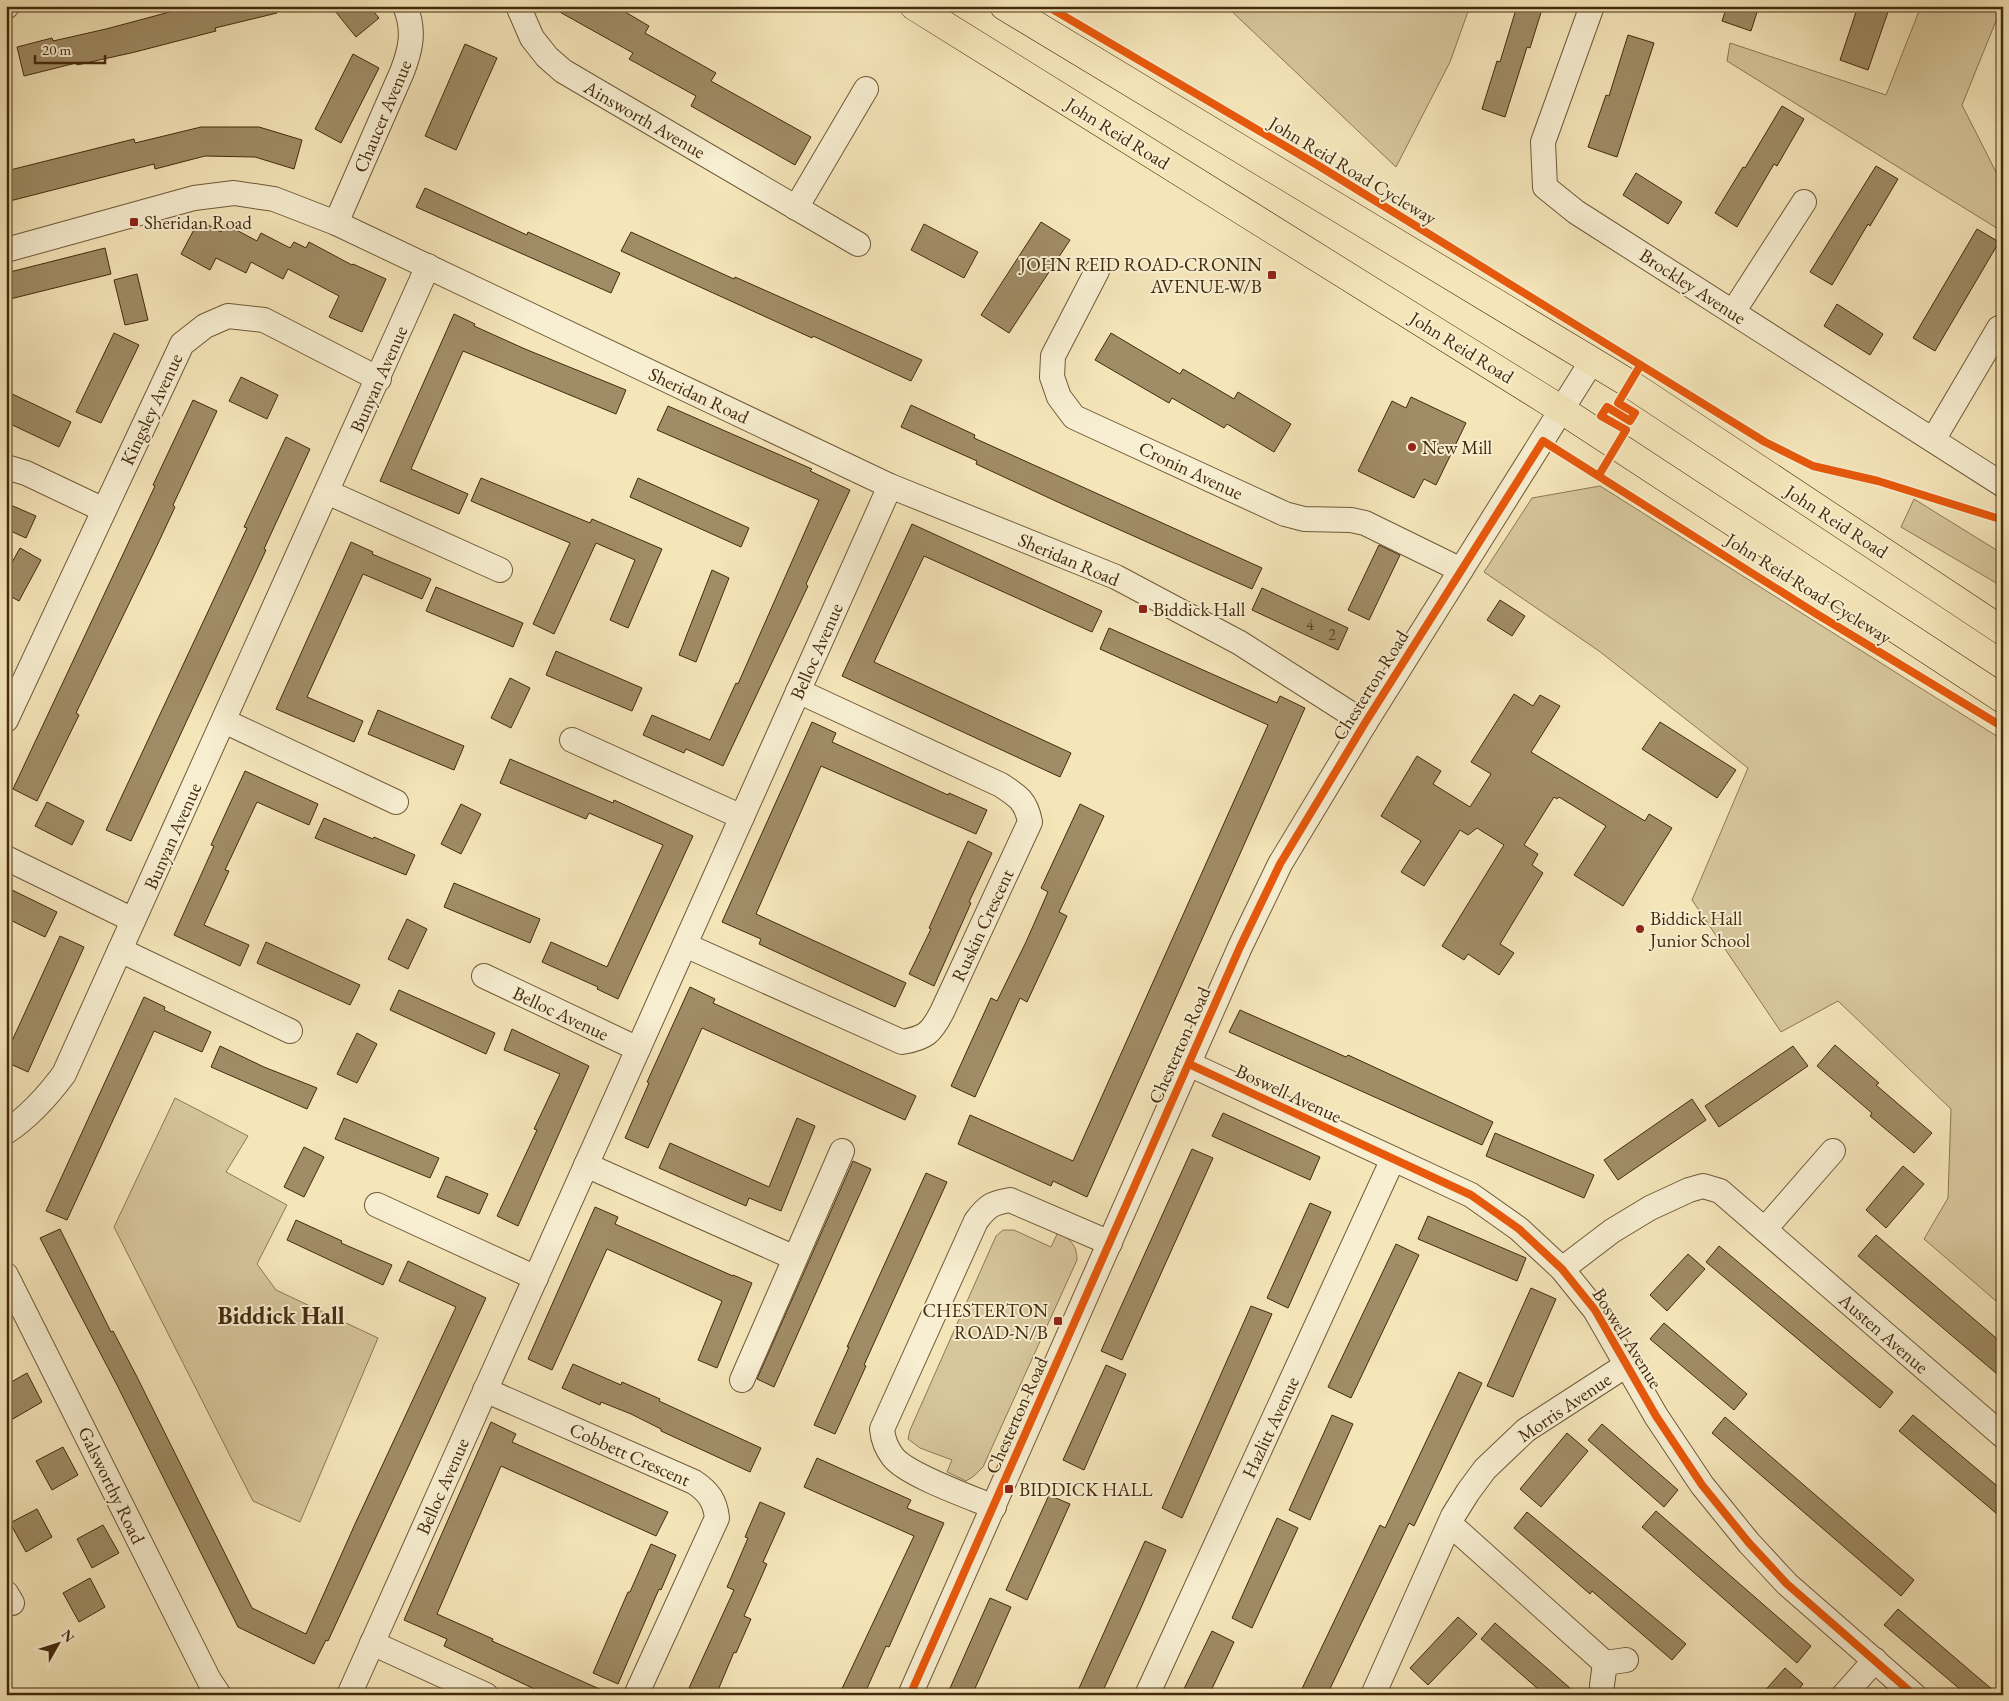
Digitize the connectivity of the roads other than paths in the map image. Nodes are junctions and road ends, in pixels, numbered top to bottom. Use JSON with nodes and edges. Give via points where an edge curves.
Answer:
{"nodes":[{"id":1,"x":405,"y":6,"type":"edge"},
{"id":2,"x":518,"y":6,"type":"edge"},
{"id":3,"x":914,"y":6,"type":"edge"},
{"id":4,"x":1004,"y":6,"type":"edge"},
{"id":5,"x":1592,"y":6,"type":"edge"},
{"id":6,"x":866,"y":89,"type":"dead end"},
{"id":7,"x":1804,"y":202,"type":"dead end"},
{"id":8,"x":796,"y":208,"type":"junction"},
{"id":9,"x":336,"y":223,"type":"junction"},
{"id":10,"x":858,"y":244,"type":"dead end"},
{"id":11,"x":6,"y":250,"type":"edge"},
{"id":12,"x":428,"y":266,"type":"junction"},
{"id":13,"x":1097,"y":271,"type":"dead end"},
{"id":14,"x":1733,"y":312,"type":"junction"},
{"id":15,"x":1999,"y":328,"type":"dead end"},
{"id":16,"x":1592,"y":361,"type":"junction"},
{"id":17,"x":379,"y":379,"type":"junction"},
{"id":18,"x":1562,"y":410,"type":"junction"},
{"id":19,"x":1933,"y":440,"type":"junction"},
{"id":20,"x":6,"y":467,"type":"edge"},
{"id":21,"x":2003,"y":485,"type":"edge"},
{"id":22,"x":890,"y":486,"type":"junction"},
{"id":23,"x":328,"y":492,"type":"junction"},
{"id":24,"x":104,"y":510,"type":"junction"},
{"id":25,"x":500,"y":570,"type":"dead end"},
{"id":26,"x":1461,"y":570,"type":"junction"},
{"id":27,"x":2003,"y":631,"type":"edge"},
{"id":28,"x":798,"y":691,"type":"junction"},
{"id":29,"x":2003,"y":699,"type":"edge"},
{"id":30,"x":6,"y":720,"type":"edge"},
{"id":31,"x":224,"y":721,"type":"junction"},
{"id":32,"x":1364,"y":723,"type":"junction"},
{"id":33,"x":572,"y":740,"type":"dead end"},
{"id":34,"x":396,"y":802,"type":"dead end"},
{"id":35,"x":742,"y":818,"type":"junction"},
{"id":36,"x":6,"y":858,"type":"edge"},
{"id":37,"x":133,"y":920,"type":"junction"},
{"id":38,"x":685,"y":945,"type":"junction"},
{"id":39,"x":120,"y":950,"type":"junction"},
{"id":40,"x":484,"y":976,"type":"dead end"},
{"id":41,"x":290,"y":1030,"type":"dead end"},
{"id":42,"x":638,"y":1049,"type":"junction"},
{"id":43,"x":1189,"y":1064,"type":"junction"},
{"id":44,"x":6,"y":1132,"type":"edge"},
{"id":45,"x":842,"y":1151,"type":"dead end"},
{"id":46,"x":1832,"y":1151,"type":"dead end"},
{"id":47,"x":1393,"y":1159,"type":"junction"},
{"id":48,"x":586,"y":1165,"type":"junction"},
{"id":49,"x":377,"y":1205,"type":"dead end"},
{"id":50,"x":1765,"y":1229,"type":"junction"},
{"id":51,"x":1110,"y":1243,"type":"junction"},
{"id":52,"x":795,"y":1258,"type":"junction"},
{"id":53,"x":1562,"y":1269,"type":"junction"},
{"id":54,"x":6,"y":1275,"type":"edge"},
{"id":55,"x":536,"y":1278,"type":"junction"},
{"id":56,"x":13,"y":1305,"type":"edge"},
{"id":57,"x":1628,"y":1364,"type":"junction"},
{"id":58,"x":742,"y":1380,"type":"dead end"},
{"id":59,"x":486,"y":1390,"type":"junction"},
{"id":60,"x":2003,"y":1436,"type":"edge"},
{"id":61,"x":994,"y":1507,"type":"junction"},
{"id":62,"x":1450,"y":1524,"type":"junction"},
{"id":63,"x":372,"y":1644,"type":"junction"},
{"id":64,"x":1874,"y":1660,"type":"junction"},
{"id":65,"x":1611,"y":1669,"type":"dead end"},
{"id":66,"x":219,"y":1695,"type":"edge"},
{"id":67,"x":349,"y":1695,"type":"edge"},
{"id":68,"x":486,"y":1695,"type":"edge"},
{"id":69,"x":636,"y":1695,"type":"edge"},
{"id":70,"x":910,"y":1695,"type":"edge"},
{"id":71,"x":1147,"y":1695,"type":"edge"},
{"id":72,"x":1373,"y":1695,"type":"edge"},
{"id":73,"x":1844,"y":1695,"type":"edge"},
{"id":74,"x":1914,"y":1695,"type":"edge"}],
"edges":[{"from":1,"to":9,"type":"street","name":"Chaucer Avenue","via":[[410,18],[410,49]]},
{"from":2,"to":8,"type":"street","name":"Ainsworth Avenue","via":[[532,38],[563,71]]},
{"from":3,"to":18,"type":"highway","name":"John Reid Road"},
{"from":4,"to":16,"type":"highway","name":"John Reid Road"},
{"from":5,"to":14,"type":"street","name":"Brockley Avenue","via":[[1543,142],[1545,187],[1576,212]]},
{"from":6,"to":8,"type":"street"},
{"from":7,"to":14,"type":"street"},
{"from":8,"to":10,"type":"street","name":"Ainsworth Avenue"},
{"from":9,"to":11,"type":"street","name":"Sheridan Road","via":[[274,199],[234,193],[194,198]]},
{"from":9,"to":12,"type":"street","name":"Sheridan Road"},
{"from":12,"to":17,"type":"street","name":"Bunyan Avenue"},
{"from":12,"to":22,"type":"street","name":"Sheridan Road"},
{"from":13,"to":26,"type":"street","name":"Cronin Avenue","via":[[1053,356],[1052,377],[1059,397],[1074,417],[1285,514],[1304,519],[1365,523]]},
{"from":14,"to":19,"type":"street","name":"Brockley Avenue"},
{"from":15,"to":19,"type":"street"},
{"from":16,"to":18,"type":"street","name":"Chesterton Road"},
{"from":16,"to":27,"type":"highway","name":"John Reid Road"},
{"from":17,"to":23,"type":"street","name":"Bunyan Avenue"},
{"from":17,"to":24,"type":"street","name":"Kingsley Avenue","via":[[264,320],[228,316],[205,326],[182,344]]},
{"from":18,"to":26,"type":"street","name":"Chesterton Road"},
{"from":18,"to":29,"type":"highway","name":"John Reid Road"},
{"from":19,"to":21,"type":"street","name":"Brockley Avenue"},
{"from":20,"to":24,"type":"street","via":[[26,473]]},
{"from":22,"to":28,"type":"street","name":"Belloc Avenue"},
{"from":22,"to":32,"type":"street","name":"Sheridan Road","via":[[1116,577],[1240,643]]},
{"from":23,"to":25,"type":"street"},
{"from":23,"to":31,"type":"street","name":"Bunyan Avenue"},
{"from":24,"to":30,"type":"street","name":"Kingsley Avenue"},
{"from":26,"to":32,"type":"street","name":"Chesterton Road"},
{"from":28,"to":35,"type":"street","name":"Belloc Avenue"},
{"from":28,"to":38,"type":"street","name":"Ruskin Crescent","via":[[1001,785],[1027,808],[1030,822],[942,1012],[933,1028],[919,1039],[902,1042]]},
{"from":31,"to":34,"type":"street"},
{"from":31,"to":37,"type":"street","name":"Bunyan Avenue"},
{"from":32,"to":43,"type":"street","name":"Chesterton Road","via":[[1280,864]]},
{"from":33,"to":35,"type":"street"},
{"from":35,"to":38,"type":"street","name":"Belloc Avenue"},
{"from":36,"to":37,"type":"street"},
{"from":37,"to":39,"type":"street","name":"Bunyan Avenue"},
{"from":38,"to":42,"type":"street","name":"Belloc Avenue"},
{"from":39,"to":41,"type":"street"},
{"from":39,"to":44,"type":"street","name":"Bunyan Avenue","via":[[64,1074],[48,1096],[24,1120]]},
{"from":40,"to":42,"type":"street","name":"Belloc Avenue"},
{"from":42,"to":48,"type":"street","name":"Belloc Avenue"},
{"from":43,"to":47,"type":"street","name":"Boswell Avenue"},
{"from":43,"to":51,"type":"street","name":"Chesterton Road"},
{"from":45,"to":52,"type":"street"},
{"from":46,"to":50,"type":"street"},
{"from":47,"to":53,"type":"street","name":"Boswell Avenue","via":[[1471,1195],[1519,1229]]},
{"from":47,"to":71,"type":"street","name":"Hazlitt Avenue"},
{"from":48,"to":52,"type":"street"},
{"from":48,"to":55,"type":"street","name":"Belloc Avenue"},
{"from":49,"to":55,"type":"street"},
{"from":50,"to":53,"type":"street","name":"Austen Avenue","via":[[1720,1191],[1703,1186],[1642,1213]]},
{"from":50,"to":60,"type":"street","name":"Austen Avenue"},
{"from":51,"to":61,"type":"street","name":"Chesterton Road"},
{"from":51,"to":61,"type":"street","via":[[1010,1200],[985,1208],[976,1221],[882,1429],[883,1441],[894,1458],[908,1469]]},
{"from":52,"to":58,"type":"street"},
{"from":53,"to":57,"type":"street","name":"Boswell Avenue","via":[[1595,1310]]},
{"from":54,"to":56,"type":"street","name":"Galsworthy Road"},
{"from":55,"to":59,"type":"street","name":"Belloc Avenue"},
{"from":56,"to":66,"type":"street","name":"Galsworthy Road"},
{"from":57,"to":62,"type":"street","name":"Morris Avenue","via":[[1526,1430],[1485,1470]]},
{"from":57,"to":64,"type":"street","name":"Boswell Avenue","via":[[1656,1416],[1702,1486],[1749,1543],[1787,1584]]},
{"from":59,"to":63,"type":"street","name":"Belloc Avenue"},
{"from":59,"to":69,"type":"street","name":"Cobbett Crescent","via":[[694,1482],[706,1490],[715,1504],[717,1518]]},
{"from":61,"to":70,"type":"street","name":"Chesterton Road"},
{"from":62,"to":65,"type":"street"},
{"from":62,"to":72,"type":"street","name":"Morris Avenue"},
{"from":63,"to":67,"type":"street","name":"Belloc Avenue"},
{"from":63,"to":68,"type":"street"},
{"from":64,"to":73,"type":"street"},
{"from":64,"to":74,"type":"street","name":"Boswell Avenue"}]}
